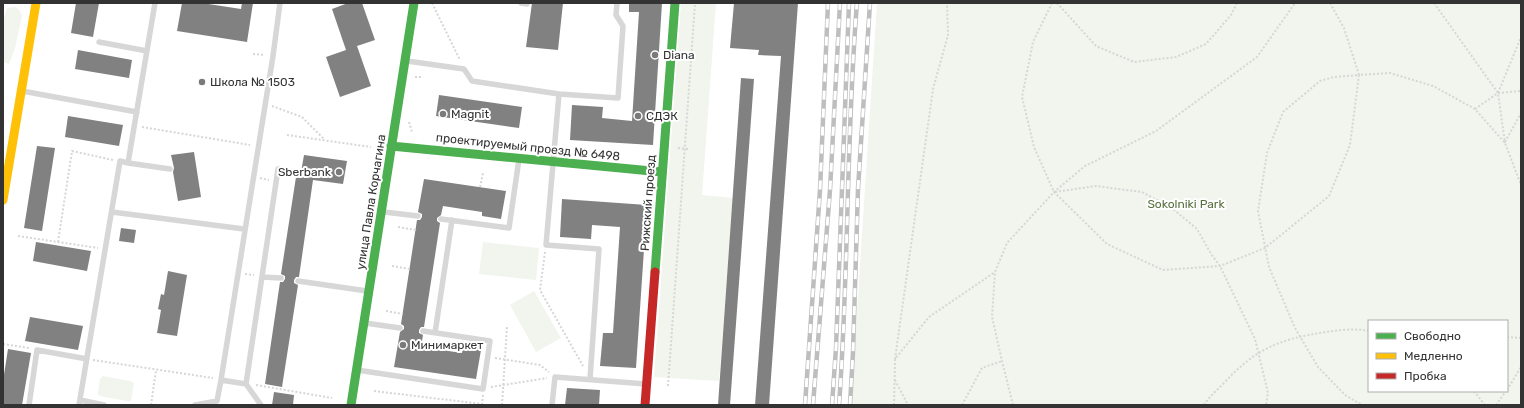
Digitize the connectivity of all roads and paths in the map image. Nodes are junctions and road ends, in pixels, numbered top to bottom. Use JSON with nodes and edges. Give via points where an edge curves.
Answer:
{"nodes":[{"id":1,"x":36,"y":3,"type":"edge"},
{"id":2,"x":155,"y":3,"type":"edge"},
{"id":3,"x":280,"y":3,"type":"edge"},
{"id":4,"x":414,"y":3,"type":"edge"},
{"id":5,"x":432,"y":3,"type":"edge"},
{"id":6,"x":616,"y":3,"type":"edge"},
{"id":7,"x":675,"y":3,"type":"edge"},
{"id":8,"x":694,"y":3,"type":"edge"},
{"id":9,"x":947,"y":3,"type":"edge"},
{"id":10,"x":1052,"y":3,"type":"edge"},
{"id":11,"x":1057,"y":3,"type":"edge"},
{"id":12,"x":1237,"y":3,"type":"edge"},
{"id":13,"x":1295,"y":3,"type":"edge"},
{"id":14,"x":1330,"y":3,"type":"edge"},
{"id":15,"x":1434,"y":3,"type":"edge"},
{"id":16,"x":1521,"y":37,"type":"edge"},
{"id":17,"x":99,"y":42,"type":"dead end"},
{"id":18,"x":147,"y":51,"type":"junction"},
{"id":19,"x":253,"y":54,"type":"dead end"},
{"id":20,"x":273,"y":56,"type":"junction"},
{"id":21,"x":405,"y":60,"type":"junction"},
{"id":22,"x":464,"y":69,"type":"junction"},
{"id":23,"x":1360,"y":75,"type":"junction"},
{"id":24,"x":21,"y":91,"type":"junction"},
{"id":25,"x":1521,"y":91,"type":"edge"},
{"id":26,"x":1498,"y":93,"type":"junction"},
{"id":27,"x":559,"y":94,"type":"junction"},
{"id":28,"x":265,"y":104,"type":"junction"},
{"id":29,"x":1475,"y":109,"type":"junction"},
{"id":30,"x":137,"y":112,"type":"junction"},
{"id":31,"x":1521,"y":113,"type":"edge"},
{"id":32,"x":135,"y":126,"type":"junction"},
{"id":33,"x":287,"y":135,"type":"dead end"},
{"id":34,"x":325,"y":140,"type":"junction"},
{"id":35,"x":1505,"y":143,"type":"junction"},
{"id":36,"x":258,"y":146,"type":"junction"},
{"id":37,"x":391,"y":146,"type":"junction"},
{"id":38,"x":371,"y":148,"type":"dead end"},
{"id":39,"x":677,"y":148,"type":"dead end"},
{"id":40,"x":684,"y":149,"type":"junction"},
{"id":41,"x":688,"y":149,"type":"dead end"},
{"id":42,"x":519,"y":159,"type":"junction"},
{"id":43,"x":120,"y":161,"type":"junction"},
{"id":44,"x":552,"y":162,"type":"junction"},
{"id":45,"x":128,"y":163,"type":"junction"},
{"id":46,"x":170,"y":169,"type":"dead end"},
{"id":47,"x":278,"y":169,"type":"dead end"},
{"id":48,"x":662,"y":172,"type":"junction"},
{"id":49,"x":483,"y":173,"type":"dead end"},
{"id":50,"x":253,"y":177,"type":"junction"},
{"id":51,"x":277,"y":181,"type":"junction"},
{"id":52,"x":1521,"y":185,"type":"edge"},
{"id":53,"x":480,"y":188,"type":"dead end"},
{"id":54,"x":1054,"y":192,"type":"junction"},
{"id":55,"x":3,"y":200,"type":"edge"},
{"id":56,"x":381,"y":211,"type":"junction"},
{"id":57,"x":112,"y":212,"type":"junction"},
{"id":58,"x":418,"y":216,"type":"dead end"},
{"id":59,"x":441,"y":219,"type":"dead end"},
{"id":60,"x":452,"y":220,"type":"junction"},
{"id":61,"x":398,"y":227,"type":"dead end"},
{"id":62,"x":244,"y":229,"type":"junction"},
{"id":63,"x":416,"y":230,"type":"dead end"},
{"id":64,"x":18,"y":236,"type":"dead end"},
{"id":65,"x":58,"y":242,"type":"junction"},
{"id":66,"x":546,"y":245,"type":"junction"},
{"id":67,"x":1265,"y":248,"type":"junction"},
{"id":68,"x":106,"y":249,"type":"junction"},
{"id":69,"x":392,"y":266,"type":"dead end"},
{"id":70,"x":1220,"y":266,"type":"junction"},
{"id":71,"x":410,"y":269,"type":"dead end"},
{"id":72,"x":995,"y":272,"type":"junction"},
{"id":73,"x":238,"y":273,"type":"junction"},
{"id":74,"x":262,"y":276,"type":"junction"},
{"id":75,"x":281,"y":278,"type":"dead end"},
{"id":76,"x":298,"y":281,"type":"dead end"},
{"id":77,"x":369,"y":291,"type":"junction"},
{"id":78,"x":386,"y":311,"type":"dead end"},
{"id":79,"x":403,"y":314,"type":"dead end"},
{"id":80,"x":364,"y":323,"type":"junction"},
{"id":81,"x":507,"y":327,"type":"dead end"},
{"id":82,"x":400,"y":328,"type":"dead end"},
{"id":83,"x":423,"y":331,"type":"dead end"},
{"id":84,"x":1368,"y":331,"type":"edge"},
{"id":85,"x":435,"y":333,"type":"junction"},
{"id":86,"x":1300,"y":336,"type":"junction"},
{"id":87,"x":1508,"y":337,"type":"edge"},
{"id":88,"x":1521,"y":338,"type":"edge"},
{"id":89,"x":3,"y":344,"type":"edge"},
{"id":90,"x":37,"y":350,"type":"junction"},
{"id":91,"x":1258,"y":352,"type":"junction"},
{"id":92,"x":488,"y":357,"type":"junction"},
{"id":93,"x":87,"y":359,"type":"junction"},
{"id":94,"x":505,"y":359,"type":"junction"},
{"id":95,"x":895,"y":359,"type":"junction"},
{"id":96,"x":1002,"y":361,"type":"junction"},
{"id":97,"x":1521,"y":367,"type":"edge"},
{"id":98,"x":156,"y":370,"type":"junction"},
{"id":99,"x":357,"y":370,"type":"junction"},
{"id":100,"x":555,"y":377,"type":"junction"},
{"id":101,"x":590,"y":379,"type":"junction"},
{"id":102,"x":895,"y":379,"type":"junction"},
{"id":103,"x":221,"y":380,"type":"junction"},
{"id":104,"x":246,"y":384,"type":"junction"},
{"id":105,"x":647,"y":384,"type":"junction"},
{"id":106,"x":504,"y":385,"type":"junction"},
{"id":107,"x":668,"y":386,"type":"dead end"},
{"id":108,"x":1508,"y":387,"type":"edge"},
{"id":109,"x":483,"y":388,"type":"junction"},
{"id":110,"x":374,"y":391,"type":"dead end"},
{"id":111,"x":1475,"y":392,"type":"edge"},
{"id":112,"x":1505,"y":392,"type":"edge"},
{"id":113,"x":332,"y":398,"type":"dead end"},
{"id":114,"x":80,"y":403,"type":"edge"},
{"id":115,"x":29,"y":405,"type":"edge"},
{"id":116,"x":104,"y":405,"type":"edge"},
{"id":117,"x":151,"y":405,"type":"edge"},
{"id":118,"x":195,"y":405,"type":"edge"},
{"id":119,"x":261,"y":405,"type":"edge"},
{"id":120,"x":351,"y":405,"type":"edge"},
{"id":121,"x":482,"y":405,"type":"edge"},
{"id":122,"x":502,"y":405,"type":"edge"},
{"id":123,"x":552,"y":405,"type":"edge"},
{"id":124,"x":645,"y":405,"type":"edge"},
{"id":125,"x":894,"y":405,"type":"edge"},
{"id":126,"x":908,"y":405,"type":"edge"},
{"id":127,"x":962,"y":405,"type":"edge"},
{"id":128,"x":1013,"y":405,"type":"edge"},
{"id":129,"x":1204,"y":405,"type":"edge"},
{"id":130,"x":1266,"y":405,"type":"edge"},
{"id":131,"x":1362,"y":405,"type":"edge"},
{"id":132,"x":1485,"y":405,"type":"edge"},
{"id":133,"x":1496,"y":405,"type":"edge"}],
"edges":[{"from":1,"to":24,"type":"street"},
{"from":2,"to":18,"type":"lane"},
{"from":3,"to":20,"type":"lane"},
{"from":4,"to":21,"type":"street","name":"улица Павла Корчагина"},
{"from":5,"to":22,"type":"path"},
{"from":6,"to":27,"type":"lane","via":[[616,14],[623,26],[618,98]]},
{"from":7,"to":48,"type":"street","name":"Рижский проезд"},
{"from":8,"to":40,"type":"path"},
{"from":9,"to":95,"type":"path","via":[[948,35],[933,89]]},
{"from":10,"to":54,"type":"path","via":[[1033,42],[1022,97],[1034,147]]},
{"from":11,"to":12,"type":"path","via":[[1096,46],[1134,62],[1176,57],[1206,44],[1231,15]]},
{"from":13,"to":54,"type":"path","via":[[1258,57],[1156,131],[1085,166]]},
{"from":14,"to":23,"type":"path","via":[[1344,28]]},
{"from":15,"to":26,"type":"path"},
{"from":16,"to":26,"type":"path"},
{"from":17,"to":18,"type":"lane"},
{"from":18,"to":30,"type":"lane"},
{"from":19,"to":20,"type":"path"},
{"from":20,"to":28,"type":"lane"},
{"from":21,"to":22,"type":"lane"},
{"from":21,"to":37,"type":"street","name":"улица Павла Корчагина"},
{"from":22,"to":27,"type":"lane","via":[[472,81]]},
{"from":23,"to":29,"type":"path","via":[[1390,73],[1433,86]]},
{"from":23,"to":67,"type":"path","via":[[1350,145],[1329,196]]},
{"from":23,"to":67,"type":"path","via":[[1320,81],[1283,112],[1267,153],[1258,211]]},
{"from":24,"to":30,"type":"lane"},
{"from":24,"to":55,"type":"street"},
{"from":25,"to":26,"type":"path"},
{"from":26,"to":29,"type":"path"},
{"from":26,"to":35,"type":"path"},
{"from":27,"to":44,"type":"lane"},
{"from":28,"to":34,"type":"path","via":[[302,117]]},
{"from":28,"to":36,"type":"lane"},
{"from":29,"to":35,"type":"path"},
{"from":30,"to":32,"type":"lane"},
{"from":31,"to":35,"type":"path"},
{"from":32,"to":36,"type":"path"},
{"from":32,"to":45,"type":"lane"},
{"from":33,"to":34,"type":"path"},
{"from":34,"to":38,"type":"path"},
{"from":35,"to":52,"type":"path"},
{"from":36,"to":50,"type":"lane"},
{"from":37,"to":42,"type":"street","name":"проектируемый проезд № 6498"},
{"from":37,"to":56,"type":"street","name":"улица Павла Корчагина"},
{"from":39,"to":40,"type":"path"},
{"from":40,"to":41,"type":"path"},
{"from":40,"to":107,"type":"path"},
{"from":42,"to":44,"type":"street","name":"проектируемый проезд № 6498"},
{"from":42,"to":60,"type":"lane","via":[[509,228]]},
{"from":43,"to":45,"type":"lane"},
{"from":43,"to":57,"type":"lane"},
{"from":43,"to":65,"type":"path","via":[[72,151]]},
{"from":44,"to":48,"type":"street","name":"проектируемый проезд № 6498"},
{"from":44,"to":66,"type":"lane"},
{"from":45,"to":46,"type":"lane"},
{"from":47,"to":51,"type":"lane"},
{"from":48,"to":105,"type":"street","name":"Рижский проезд"},
{"from":49,"to":53,"type":"path"},
{"from":50,"to":51,"type":"path"},
{"from":50,"to":62,"type":"lane"},
{"from":51,"to":74,"type":"lane"},
{"from":54,"to":70,"type":"path","via":[[1107,244],[1162,270]]},
{"from":54,"to":70,"type":"path","via":[[1096,186],[1142,192],[1173,209],[1197,229]]},
{"from":54,"to":72,"type":"path","via":[[1007,243]]},
{"from":56,"to":58,"type":"lane"},
{"from":56,"to":77,"type":"street","name":"улица Павла Корчагина"},
{"from":57,"to":62,"type":"lane"},
{"from":57,"to":68,"type":"lane"},
{"from":59,"to":60,"type":"lane"},
{"from":60,"to":85,"type":"lane"},
{"from":61,"to":63,"type":"path"},
{"from":62,"to":73,"type":"lane"},
{"from":64,"to":65,"type":"path"},
{"from":65,"to":68,"type":"path"},
{"from":66,"to":101,"type":"path","via":[[540,290]]},
{"from":66,"to":101,"type":"lane","via":[[599,249]]},
{"from":67,"to":70,"type":"path"},
{"from":67,"to":86,"type":"path","via":[[1269,267]]},
{"from":68,"to":93,"type":"lane"},
{"from":69,"to":71,"type":"path"},
{"from":70,"to":91,"type":"path","via":[[1255,339]]},
{"from":72,"to":95,"type":"path","via":[[929,317]]},
{"from":72,"to":96,"type":"path","via":[[992,317]]},
{"from":73,"to":74,"type":"path"},
{"from":73,"to":103,"type":"lane"},
{"from":74,"to":75,"type":"lane"},
{"from":74,"to":104,"type":"lane"},
{"from":76,"to":77,"type":"lane"},
{"from":77,"to":80,"type":"street","name":"улица Павла Корчагина"},
{"from":78,"to":79,"type":"path"},
{"from":80,"to":82,"type":"lane"},
{"from":80,"to":99,"type":"street","name":"улица Павла Корчагина"},
{"from":81,"to":94,"type":"path"},
{"from":83,"to":85,"type":"lane"},
{"from":84,"to":86,"type":"path","via":[[1335,331]]},
{"from":85,"to":92,"type":"lane","via":[[490,341]]},
{"from":86,"to":91,"type":"path","via":[[1283,340]]},
{"from":86,"to":131,"type":"path","via":[[1318,367],[1345,395]]},
{"from":87,"to":88,"type":"path"},
{"from":89,"to":90,"type":"path"},
{"from":90,"to":93,"type":"lane"},
{"from":90,"to":115,"type":"lane"},
{"from":91,"to":129,"type":"path"},
{"from":91,"to":130,"type":"path","via":[[1268,393]]},
{"from":92,"to":94,"type":"path"},
{"from":92,"to":109,"type":"lane"},
{"from":93,"to":98,"type":"path"},
{"from":93,"to":114,"type":"lane"},
{"from":94,"to":100,"type":"path","via":[[540,365]]},
{"from":94,"to":106,"type":"path"},
{"from":95,"to":102,"type":"path"},
{"from":96,"to":127,"type":"path","via":[[982,368]]},
{"from":96,"to":128,"type":"path"},
{"from":97,"to":108,"type":"path"},
{"from":98,"to":103,"type":"path"},
{"from":98,"to":117,"type":"path"},
{"from":99,"to":109,"type":"lane"},
{"from":99,"to":120,"type":"street","name":"улица Павла Корчагина"},
{"from":100,"to":101,"type":"lane"},
{"from":100,"to":106,"type":"path"},
{"from":100,"to":123,"type":"lane"},
{"from":101,"to":105,"type":"lane"},
{"from":102,"to":125,"type":"path"},
{"from":102,"to":126,"type":"path"},
{"from":103,"to":104,"type":"lane"},
{"from":103,"to":118,"type":"lane","via":[[217,401]]},
{"from":104,"to":113,"type":"path"},
{"from":104,"to":119,"type":"lane"},
{"from":105,"to":124,"type":"street","name":"Рижский проезд"},
{"from":106,"to":109,"type":"path"},
{"from":106,"to":122,"type":"path"},
{"from":109,"to":121,"type":"path"},
{"from":110,"to":121,"type":"path"},
{"from":111,"to":132,"type":"path"},
{"from":112,"to":133,"type":"path"},
{"from":114,"to":116,"type":"lane"}]}
